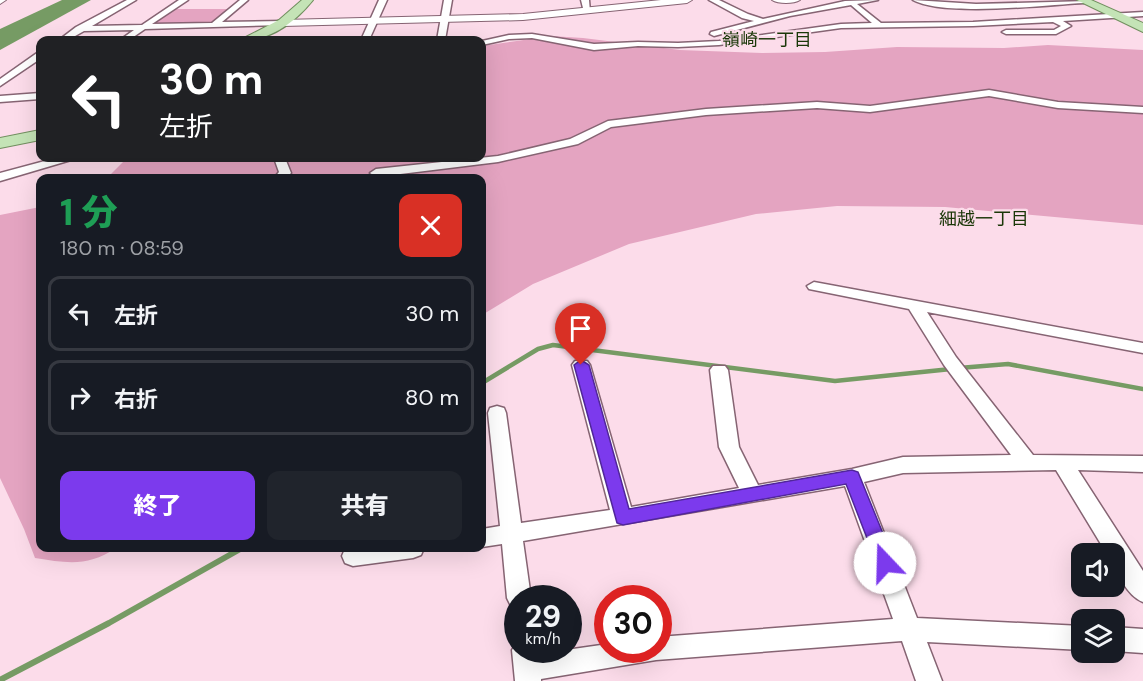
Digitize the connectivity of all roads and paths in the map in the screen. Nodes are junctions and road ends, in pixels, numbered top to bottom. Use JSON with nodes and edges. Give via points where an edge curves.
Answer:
{"nodes":[{"id":1,"x":132,"y":0,"type":"edge"},
{"id":2,"x":184,"y":0,"type":"edge"},
{"id":3,"x":244,"y":0,"type":"edge"},
{"id":4,"x":308,"y":0,"type":"edge"},
{"id":5,"x":383,"y":0,"type":"edge"},
{"id":6,"x":448,"y":0,"type":"edge"},
{"id":7,"x":687,"y":0,"type":"edge"},
{"id":8,"x":713,"y":0,"type":"edge"},
{"id":9,"x":777,"y":0,"type":"edge"},
{"id":10,"x":794,"y":0,"type":"edge"},
{"id":11,"x":874,"y":0,"type":"edge"},
{"id":12,"x":917,"y":0,"type":"edge"},
{"id":13,"x":1083,"y":0,"type":"edge"},
{"id":14,"x":644,"y":2,"type":"edge"},
{"id":15,"x":1000,"y":2,"type":"edge"},
{"id":16,"x":852,"y":3,"type":"junction"},
{"id":17,"x":586,"y":5,"type":"edge"},
{"id":18,"x":522,"y":13,"type":"junction"},
{"id":19,"x":1143,"y":14,"type":"edge"},
{"id":20,"x":1116,"y":16,"type":"junction"},
{"id":21,"x":1053,"y":18,"type":"junction"},
{"id":22,"x":446,"y":19,"type":"junction"},
{"id":23,"x":374,"y":21,"type":"junction"},
{"id":24,"x":764,"y":21,"type":"junction"},
{"id":25,"x":283,"y":23,"type":"junction"},
{"id":26,"x":931,"y":24,"type":"junction"},
{"id":27,"x":214,"y":25,"type":"junction"},
{"id":28,"x":879,"y":25,"type":"junction"},
{"id":29,"x":143,"y":28,"type":"junction"},
{"id":30,"x":1143,"y":28,"type":"edge"},
{"id":31,"x":79,"y":29,"type":"junction"},
{"id":32,"x":946,"y":33,"type":"dead end"},
{"id":33,"x":993,"y":34,"type":"dead end"},
{"id":34,"x":69,"y":36,"type":"edge"},
{"id":35,"x":130,"y":36,"type":"edge"},
{"id":36,"x":258,"y":36,"type":"edge"},
{"id":37,"x":367,"y":36,"type":"edge"},
{"id":38,"x":442,"y":36,"type":"edge"},
{"id":39,"x":522,"y":36,"type":"junction"},
{"id":40,"x":486,"y":42,"type":"edge"},
{"id":41,"x":683,"y":45,"type":"junction"},
{"id":42,"x":36,"y":58,"type":"edge"},
{"id":43,"x":0,"y":82,"type":"edge"},
{"id":44,"x":36,"y":95,"type":"edge"},
{"id":45,"x":0,"y":99,"type":"edge"},
{"id":46,"x":1143,"y":110,"type":"edge"},
{"id":47,"x":36,"y":136,"type":"edge"},
{"id":48,"x":0,"y":143,"type":"edge"},
{"id":49,"x":486,"y":161,"type":"edge"},
{"id":50,"x":53,"y":162,"type":"edge"},
{"id":51,"x":388,"y":162,"type":"edge"},
{"id":52,"x":476,"y":162,"type":"edge"},
{"id":53,"x":374,"y":174,"type":"edge"},
{"id":54,"x":387,"y":174,"type":"edge"},
{"id":55,"x":0,"y":177,"type":"edge"},
{"id":56,"x":814,"y":286,"type":"dead end"},
{"id":57,"x":914,"y":304,"type":"junction"},
{"id":58,"x":1143,"y":348,"type":"edge"},
{"id":59,"x":581,"y":365,"type":"dead end"},
{"id":60,"x":719,"y":370,"type":"dead end"},
{"id":61,"x":497,"y":413,"type":"dead end"},
{"id":62,"x":1062,"y":462,"type":"junction"},
{"id":63,"x":1028,"y":463,"type":"junction"},
{"id":64,"x":1143,"y":464,"type":"edge"},
{"id":65,"x":852,"y":477,"type":"junction"},
{"id":66,"x":752,"y":494,"type":"junction"},
{"id":67,"x":623,"y":517,"type":"junction"},
{"id":68,"x":512,"y":533,"type":"junction"},
{"id":69,"x":486,"y":537,"type":"edge"},
{"id":70,"x":383,"y":552,"type":"edge"},
{"id":71,"x":353,"y":556,"type":"dead end"},
{"id":72,"x":518,"y":585,"type":"edge"},
{"id":73,"x":1143,"y":591,"type":"edge"},
{"id":74,"x":910,"y":629,"type":"junction"},
{"id":75,"x":1071,"y":637,"type":"edge"},
{"id":76,"x":1125,"y":640,"type":"edge"},
{"id":77,"x":1143,"y":641,"type":"edge"},
{"id":78,"x":672,"y":648,"type":"edge"},
{"id":79,"x":594,"y":657,"type":"edge"},
{"id":80,"x":527,"y":666,"type":"edge"},
{"id":81,"x":929,"y":681,"type":"edge"}],
"edges":[{"from":1,"to":31,"type":"street"},
{"from":2,"to":29,"type":"street"},
{"from":3,"to":27,"type":"street"},
{"from":4,"to":25,"type":"main road"},
{"from":5,"to":23,"type":"street"},
{"from":6,"to":22,"type":"street"},
{"from":7,"to":14,"type":"street"},
{"from":8,"to":24,"type":"street"},
{"from":9,"to":10,"type":"street"},
{"from":10,"to":16,"type":"street"},
{"from":11,"to":16,"type":"street"},
{"from":12,"to":15,"type":"street"},
{"from":13,"to":15,"type":"street"},
{"from":13,"to":20,"type":"main road"},
{"from":14,"to":17,"type":"street"},
{"from":16,"to":24,"type":"street"},
{"from":16,"to":28,"type":"street"},
{"from":17,"to":18,"type":"street"},
{"from":18,"to":22,"type":"street"},
{"from":18,"to":39,"type":"street"},
{"from":19,"to":20,"type":"street"},
{"from":20,"to":21,"type":"street"},
{"from":20,"to":30,"type":"main road"},
{"from":21,"to":26,"type":"street"},
{"from":21,"to":33,"type":"street","via":[[1067,26],[1056,32]]},
{"from":22,"to":23,"type":"street"},
{"from":22,"to":38,"type":"street"},
{"from":23,"to":25,"type":"street"},
{"from":23,"to":37,"type":"street"},
{"from":24,"to":41,"type":"street"},
{"from":25,"to":27,"type":"street"},
{"from":25,"to":36,"type":"main road"},
{"from":26,"to":28,"type":"street"},
{"from":26,"to":32,"type":"street"},
{"from":27,"to":29,"type":"street"},
{"from":28,"to":41,"type":"street"},
{"from":29,"to":31,"type":"street"},
{"from":29,"to":35,"type":"street"},
{"from":31,"to":34,"type":"street"},
{"from":39,"to":40,"type":"street"},
{"from":39,"to":41,"type":"street","via":[[594,47]]},
{"from":42,"to":43,"type":"street"},
{"from":44,"to":45,"type":"street"},
{"from":46,"to":49,"type":"street","via":[[1058,105],[989,93],[870,109],[817,105],[706,112],[608,124],[574,142]]},
{"from":47,"to":48,"type":"main road"},
{"from":50,"to":55,"type":"street"},
{"from":51,"to":53,"type":"street"},
{"from":52,"to":54,"type":"street"},
{"from":56,"to":57,"type":"street"},
{"from":57,"to":58,"type":"street"},
{"from":57,"to":63,"type":"street","via":[[956,368]]},
{"from":59,"to":67,"type":"street"},
{"from":60,"to":66,"type":"street","via":[[729,447]]},
{"from":61,"to":68,"type":"street"},
{"from":62,"to":63,"type":"street"},
{"from":62,"to":64,"type":"street"},
{"from":62,"to":73,"type":"street"},
{"from":63,"to":65,"type":"street","via":[[903,465]]},
{"from":65,"to":66,"type":"street"},
{"from":65,"to":74,"type":"street"},
{"from":66,"to":67,"type":"street"},
{"from":67,"to":68,"type":"street"},
{"from":68,"to":69,"type":"street"},
{"from":68,"to":72,"type":"street"},
{"from":70,"to":71,"type":"street"},
{"from":74,"to":75,"type":"street"},
{"from":74,"to":78,"type":"street"},
{"from":74,"to":81,"type":"street"},
{"from":76,"to":77,"type":"street"},
{"from":79,"to":80,"type":"street"}]}
